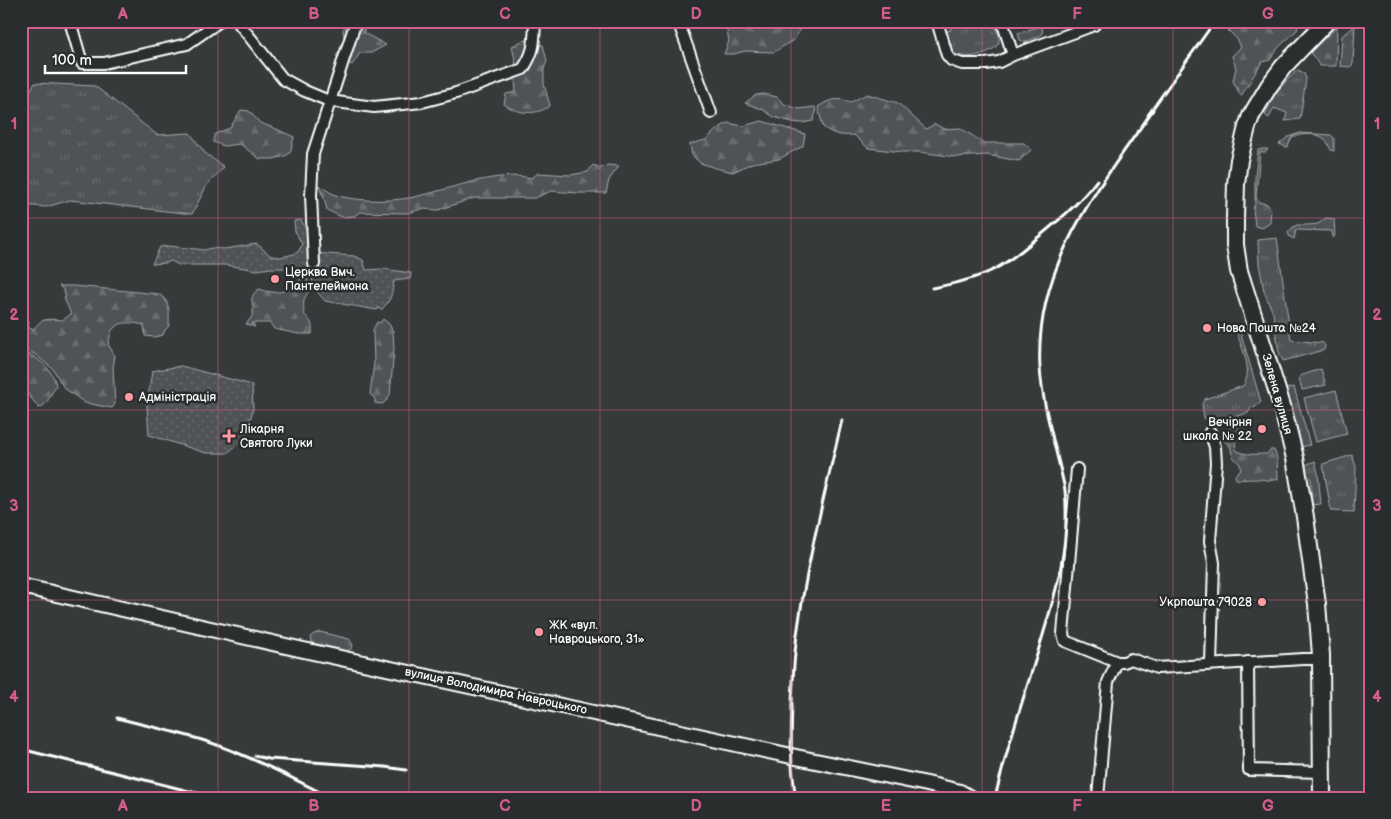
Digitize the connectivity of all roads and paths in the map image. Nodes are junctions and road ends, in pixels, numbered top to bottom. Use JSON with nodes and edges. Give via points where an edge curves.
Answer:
{"nodes":[{"id":1,"x":70,"y":21,"type":"edge"},
{"id":2,"x":220,"y":21,"type":"edge"},
{"id":3,"x":238,"y":21,"type":"edge"},
{"id":4,"x":356,"y":21,"type":"edge"},
{"id":5,"x":535,"y":21,"type":"edge"},
{"id":6,"x":678,"y":21,"type":"edge"},
{"id":7,"x":937,"y":21,"type":"edge"},
{"id":8,"x":1002,"y":21,"type":"edge"},
{"id":9,"x":1097,"y":21,"type":"edge"},
{"id":10,"x":1327,"y":21,"type":"edge"},
{"id":11,"x":1013,"y":55,"type":"junction"},
{"id":12,"x":329,"y":101,"type":"junction"},
{"id":13,"x":711,"y":113,"type":"dead end"},
{"id":14,"x":314,"y":264,"type":"dead end"},
{"id":15,"x":1210,"y":432,"type":"dead end"},
{"id":16,"x":1078,"y":470,"type":"dead end"},
{"id":17,"x":21,"y":586,"type":"edge"},
{"id":18,"x":1321,"y":659,"type":"junction"},
{"id":19,"x":1117,"y":662,"type":"junction"},
{"id":20,"x":1248,"y":662,"type":"junction"},
{"id":21,"x":1211,"y":664,"type":"junction"},
{"id":22,"x":1322,"y":772,"type":"junction"},
{"id":23,"x":970,"y":798,"type":"edge"},
{"id":24,"x":1098,"y":798,"type":"edge"},
{"id":25,"x":1322,"y":798,"type":"edge"}],
"edges":[{"from":1,"to":2,"type":"street","via":[[82,63],[104,63],[187,44]]},
{"from":3,"to":12,"type":"street","via":[[283,79]]},
{"from":4,"to":12,"type":"street"},
{"from":5,"to":12,"type":"street","via":[[534,50],[523,69],[422,102],[374,107]]},
{"from":6,"to":13,"type":"street"},
{"from":7,"to":11,"type":"street","via":[[951,60],[962,64],[986,64]]},
{"from":8,"to":11,"type":"street"},
{"from":9,"to":11,"type":"street","via":[[1094,25]]},
{"from":10,"to":18,"type":"main road","name":"Зелена вулиця","via":[[1283,67],[1251,116],[1238,160],[1235,218],[1240,276],[1282,406],[1298,472],[1317,604]]},
{"from":12,"to":14,"type":"street","via":[[313,154]]},
{"from":15,"to":21,"type":"street","via":[[1216,463],[1210,541],[1214,563]]},
{"from":16,"to":19,"type":"street","via":[[1063,634],[1065,641]]},
{"from":17,"to":23,"type":"street","name":"вулиця Володимира Навроцького","via":[[926,784],[960,792]]},
{"from":18,"to":20,"type":"street"},
{"from":18,"to":22,"type":"main road","name":"Зелена вулиця"},
{"from":19,"to":21,"type":"street","via":[[1131,659],[1157,668]]},
{"from":19,"to":24,"type":"street","via":[[1108,682]]},
{"from":20,"to":21,"type":"street"},
{"from":20,"to":22,"type":"street","via":[[1249,770]]},
{"from":22,"to":25,"type":"main road","name":"Зелена вулиця"}]}
